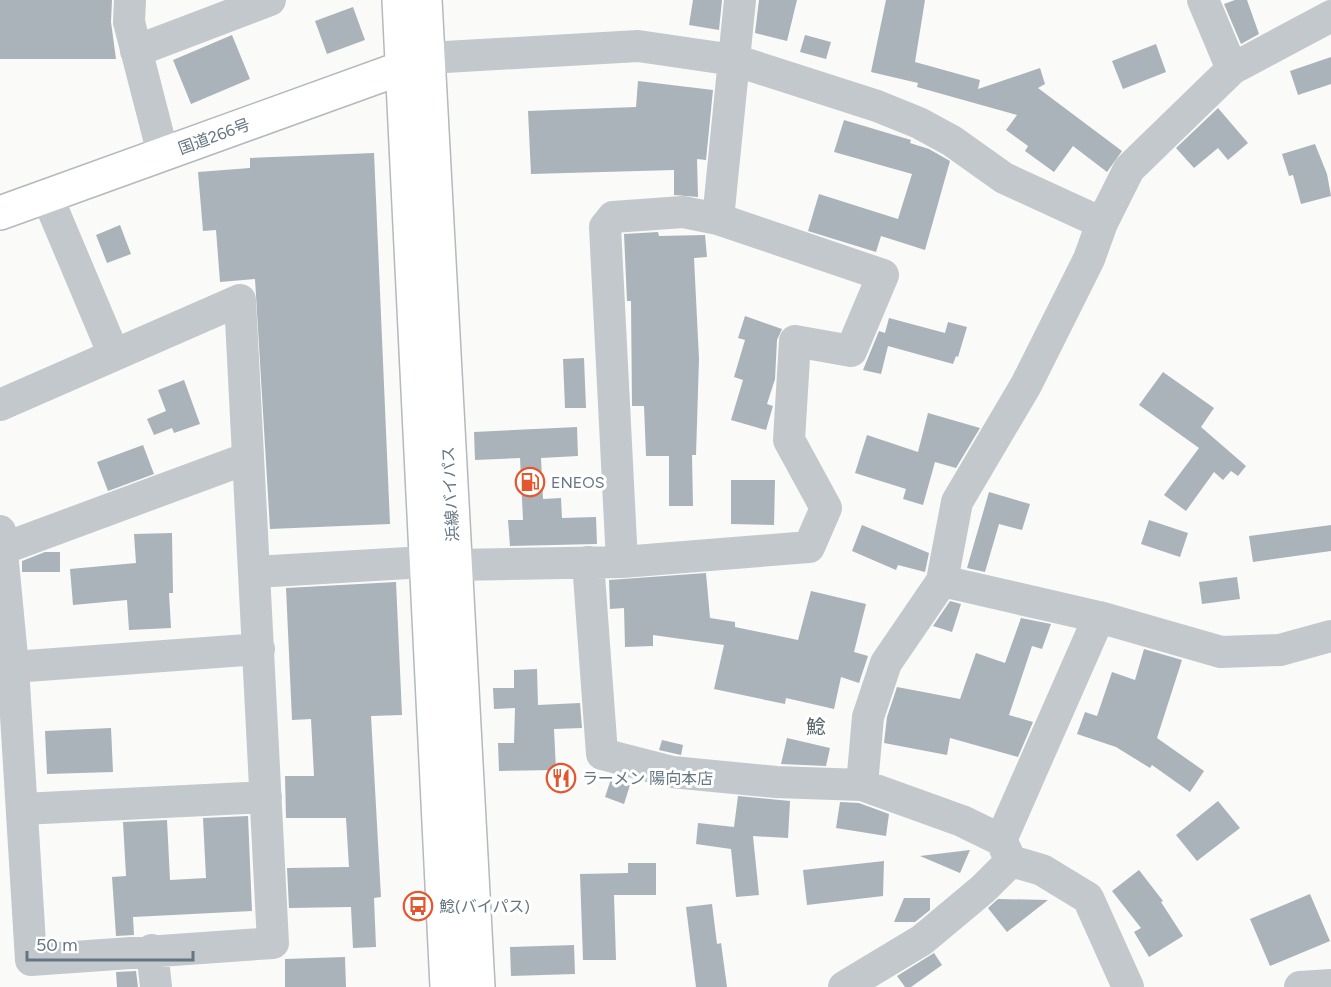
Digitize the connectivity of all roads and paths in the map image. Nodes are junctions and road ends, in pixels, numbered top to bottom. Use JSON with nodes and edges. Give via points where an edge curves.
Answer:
{"nodes":[{"id":1,"x":130,"y":0,"type":"edge"},
{"id":2,"x":270,"y":0,"type":"edge"},
{"id":3,"x":399,"y":0,"type":"edge"},
{"id":4,"x":424,"y":0,"type":"edge"},
{"id":5,"x":740,"y":0,"type":"edge"},
{"id":6,"x":1203,"y":0,"type":"edge"},
{"id":7,"x":1331,"y":16,"type":"edge"},
{"id":8,"x":136,"y":51,"type":"junction"},
{"id":9,"x":734,"y":60,"type":"junction"},
{"id":10,"x":416,"y":63,"type":"junction"},
{"id":11,"x":1232,"y":69,"type":"junction"},
{"id":12,"x":163,"y":154,"type":"junction"},
{"id":13,"x":47,"y":196,"type":"junction"},
{"id":14,"x":0,"y":213,"type":"edge"},
{"id":15,"x":718,"y":219,"type":"junction"},
{"id":16,"x":1102,"y":223,"type":"junction"},
{"id":17,"x":114,"y":355,"type":"junction"},
{"id":18,"x":0,"y":405,"type":"edge"},
{"id":19,"x":248,"y":458,"type":"junction"},
{"id":20,"x":1,"y":540,"type":"edge"},
{"id":21,"x":588,"y":562,"type":"junction"},
{"id":22,"x":622,"y":562,"type":"junction"},
{"id":23,"x":439,"y":563,"type":"junction"},
{"id":24,"x":255,"y":572,"type":"junction"},
{"id":25,"x":942,"y":581,"type":"junction"},
{"id":26,"x":3,"y":595,"type":"edge"},
{"id":27,"x":1099,"y":617,"type":"junction"},
{"id":28,"x":1331,"y":636,"type":"edge"},
{"id":29,"x":260,"y":649,"type":"junction"},
{"id":30,"x":13,"y":667,"type":"junction"},
{"id":31,"x":862,"y":785,"type":"junction"},
{"id":32,"x":266,"y":797,"type":"junction"},
{"id":33,"x":22,"y":809,"type":"junction"},
{"id":34,"x":1006,"y":850,"type":"junction"},
{"id":35,"x":152,"y":950,"type":"junction"},
{"id":36,"x":1331,"y":985,"type":"edge"},
{"id":37,"x":156,"y":987,"type":"edge"},
{"id":38,"x":447,"y":987,"type":"edge"},
{"id":39,"x":478,"y":987,"type":"edge"},
{"id":40,"x":844,"y":987,"type":"edge"},
{"id":41,"x":1128,"y":987,"type":"edge"},
{"id":42,"x":1300,"y":987,"type":"edge"}],
"edges":[{"from":1,"to":8,"type":"street","via":[[129,22]]},
{"from":2,"to":8,"type":"street"},
{"from":3,"to":10,"type":"highway","name":"浜線バイパス"},
{"from":4,"to":10,"type":"highway","name":"浜線バイパス"},
{"from":5,"to":9,"type":"street"},
{"from":6,"to":11,"type":"street"},
{"from":7,"to":11,"type":"street"},
{"from":8,"to":12,"type":"street"},
{"from":9,"to":10,"type":"street","via":[[638,46]]},
{"from":9,"to":15,"type":"street"},
{"from":9,"to":16,"type":"street","via":[[919,123],[1004,178]]},
{"from":10,"to":12,"type":"highway","name":"国道266号"},
{"from":10,"to":23,"type":"highway","name":"浜線バイパス"},
{"from":11,"to":16,"type":"street","via":[[1129,169]]},
{"from":12,"to":13,"type":"highway","name":"国道266号"},
{"from":13,"to":14,"type":"highway","name":"国道266号"},
{"from":13,"to":17,"type":"street"},
{"from":15,"to":22,"type":"street","via":[[683,212],[613,216],[605,227]]},
{"from":15,"to":22,"type":"street","via":[[883,275],[851,351],[795,341],[789,440],[826,508],[809,547]]},
{"from":16,"to":25,"type":"street","via":[[1089,259],[1026,385],[957,502]]},
{"from":17,"to":18,"type":"street"},
{"from":17,"to":19,"type":"street","via":[[240,300]]},
{"from":19,"to":20,"type":"street"},
{"from":19,"to":24,"type":"street"},
{"from":20,"to":26,"type":"street"},
{"from":21,"to":22,"type":"street"},
{"from":21,"to":23,"type":"street"},
{"from":21,"to":31,"type":"street","via":[[602,754],[672,772]]},
{"from":23,"to":24,"type":"street"},
{"from":23,"to":38,"type":"highway","name":"浜線バイパス"},
{"from":23,"to":39,"type":"highway","name":"浜線バイパス"},
{"from":24,"to":29,"type":"street"},
{"from":25,"to":27,"type":"street"},
{"from":25,"to":31,"type":"street","via":[[886,663],[868,717]]},
{"from":26,"to":30,"type":"street"},
{"from":27,"to":28,"type":"street","via":[[1221,652],[1281,650]]},
{"from":27,"to":34,"type":"street"},
{"from":29,"to":30,"type":"street"},
{"from":29,"to":32,"type":"street"},
{"from":30,"to":33,"type":"street"},
{"from":31,"to":34,"type":"street","via":[[962,821]]},
{"from":32,"to":33,"type":"street"},
{"from":32,"to":35,"type":"street","via":[[273,943]]},
{"from":33,"to":35,"type":"street","via":[[31,960]]},
{"from":34,"to":40,"type":"street","via":[[983,889],[922,940]]},
{"from":34,"to":41,"type":"street","via":[[1088,898]]},
{"from":35,"to":37,"type":"street"},
{"from":36,"to":42,"type":"street"}]}
